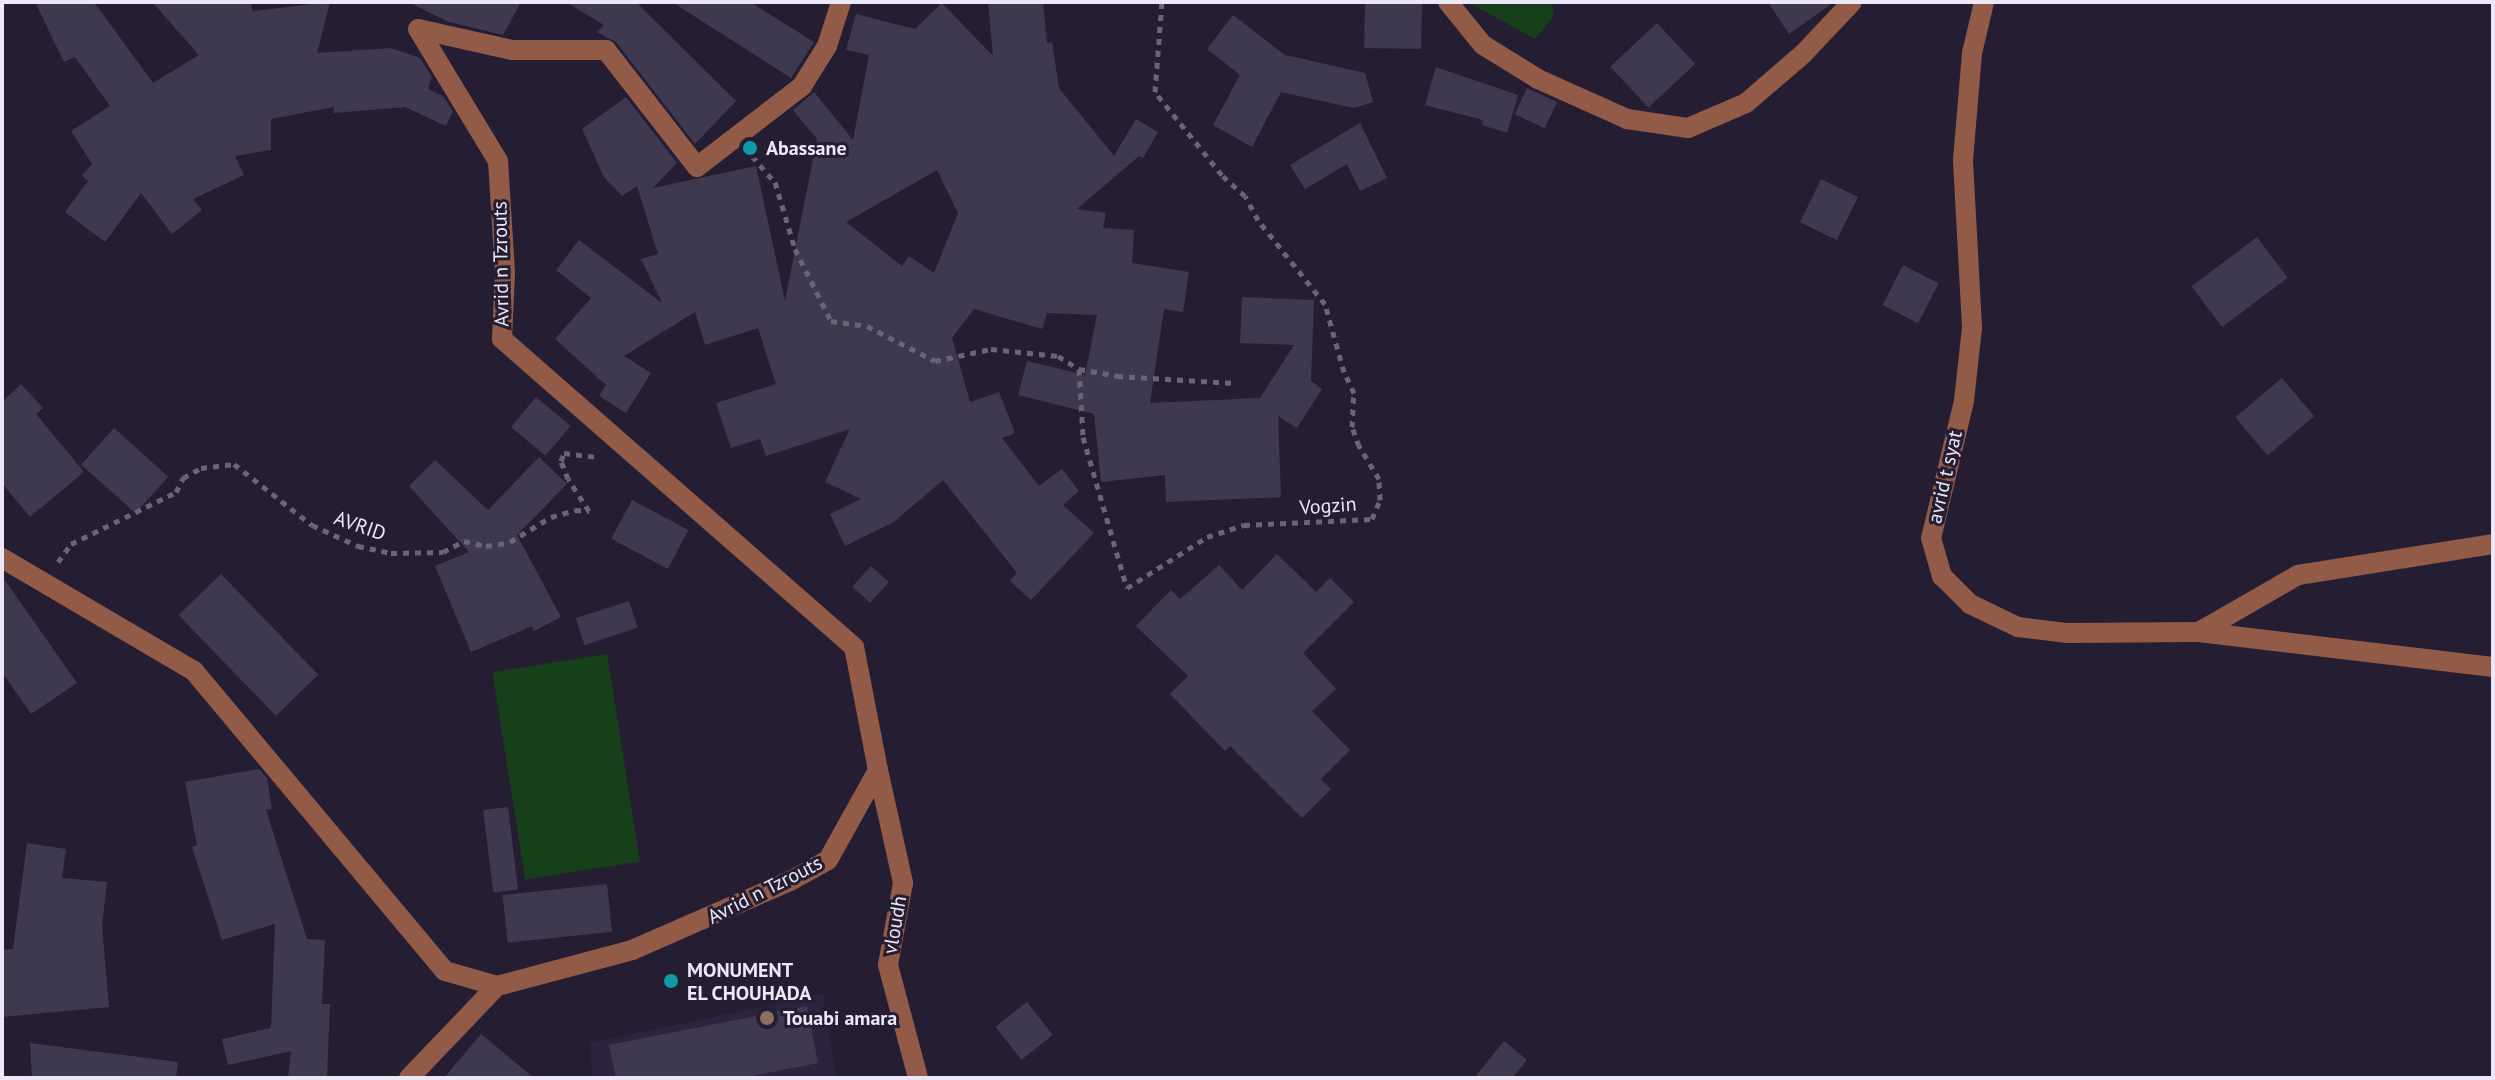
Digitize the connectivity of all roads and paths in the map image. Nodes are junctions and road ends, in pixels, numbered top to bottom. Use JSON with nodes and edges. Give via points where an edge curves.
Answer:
{"nodes":[{"id":1,"x":841,"y":2,"type":"edge"},
{"id":2,"x":1162,"y":2,"type":"edge"},
{"id":3,"x":1448,"y":2,"type":"edge"},
{"id":4,"x":1852,"y":2,"type":"edge"},
{"id":5,"x":1984,"y":2,"type":"edge"},
{"id":6,"x":735,"y":137,"type":"junction"},
{"id":7,"x":1079,"y":369,"type":"junction"},
{"id":8,"x":1234,"y":383,"type":"dead end"},
{"id":9,"x":630,"y":452,"type":"junction"},
{"id":10,"x":2493,"y":544,"type":"edge"},
{"id":11,"x":2,"y":558,"type":"edge"},
{"id":12,"x":39,"y":579,"type":"junction"},
{"id":13,"x":2199,"y":632,"type":"junction"},
{"id":14,"x":2493,"y":667,"type":"edge"},
{"id":15,"x":878,"y":770,"type":"junction"},
{"id":16,"x":497,"y":986,"type":"junction"},
{"id":17,"x":409,"y":1078,"type":"edge"},
{"id":18,"x":918,"y":1078,"type":"edge"}],
"edges":[{"from":1,"to":6,"type":"street","via":[[827,46],[802,86]]},
{"from":2,"to":7,"type":"path","name":"Vogzin","via":[[1155,92],[1245,196],[1325,304],[1354,393],[1352,427],[1379,479],[1380,500],[1372,519],[1244,525],[1207,537],[1127,588],[1083,437]]},
{"from":3,"to":4,"type":"street","via":[[1483,45],[1538,79],[1627,119],[1688,128],[1746,103]]},
{"from":5,"to":13,"type":"street","name":"avrid t syat","via":[[1972,53],[1963,161],[1972,328],[1964,401],[1931,538],[1942,576],[1970,604],[2018,627],[2066,633]]},
{"from":6,"to":7,"type":"path","via":[[775,182],[795,249],[831,321],[867,326],[935,361],[991,349],[1058,356]]},
{"from":6,"to":9,"type":"street","name":"Avrid n Tzrouts","via":[[697,167],[606,50],[512,50],[418,29],[498,161],[505,272],[502,339]]},
{"from":7,"to":8,"type":"path"},
{"from":9,"to":12,"type":"path","name":"AVRID","via":[[611,458],[564,453],[561,461],[568,479],[589,511],[551,517],[510,542],[486,546],[464,541],[443,552],[391,553],[358,546],[312,525],[234,464],[201,468],[183,478],[176,492],[71,544],[51,572]]},
{"from":9,"to":15,"type":"street","name":"Avrid n Tzrouts","via":[[854,647]]},
{"from":10,"to":13,"type":"street","via":[[2298,575]]},
{"from":11,"to":12,"type":"street"},
{"from":12,"to":16,"type":"street","via":[[194,671],[445,971]]},
{"from":13,"to":14,"type":"street","name":"avrid t syat"},
{"from":15,"to":16,"type":"street","name":"Avrid n Tzrouts","via":[[828,860],[632,950]]},
{"from":15,"to":18,"type":"street","name":"vloudh","via":[[903,883],[888,965]]},
{"from":16,"to":17,"type":"street"}]}
